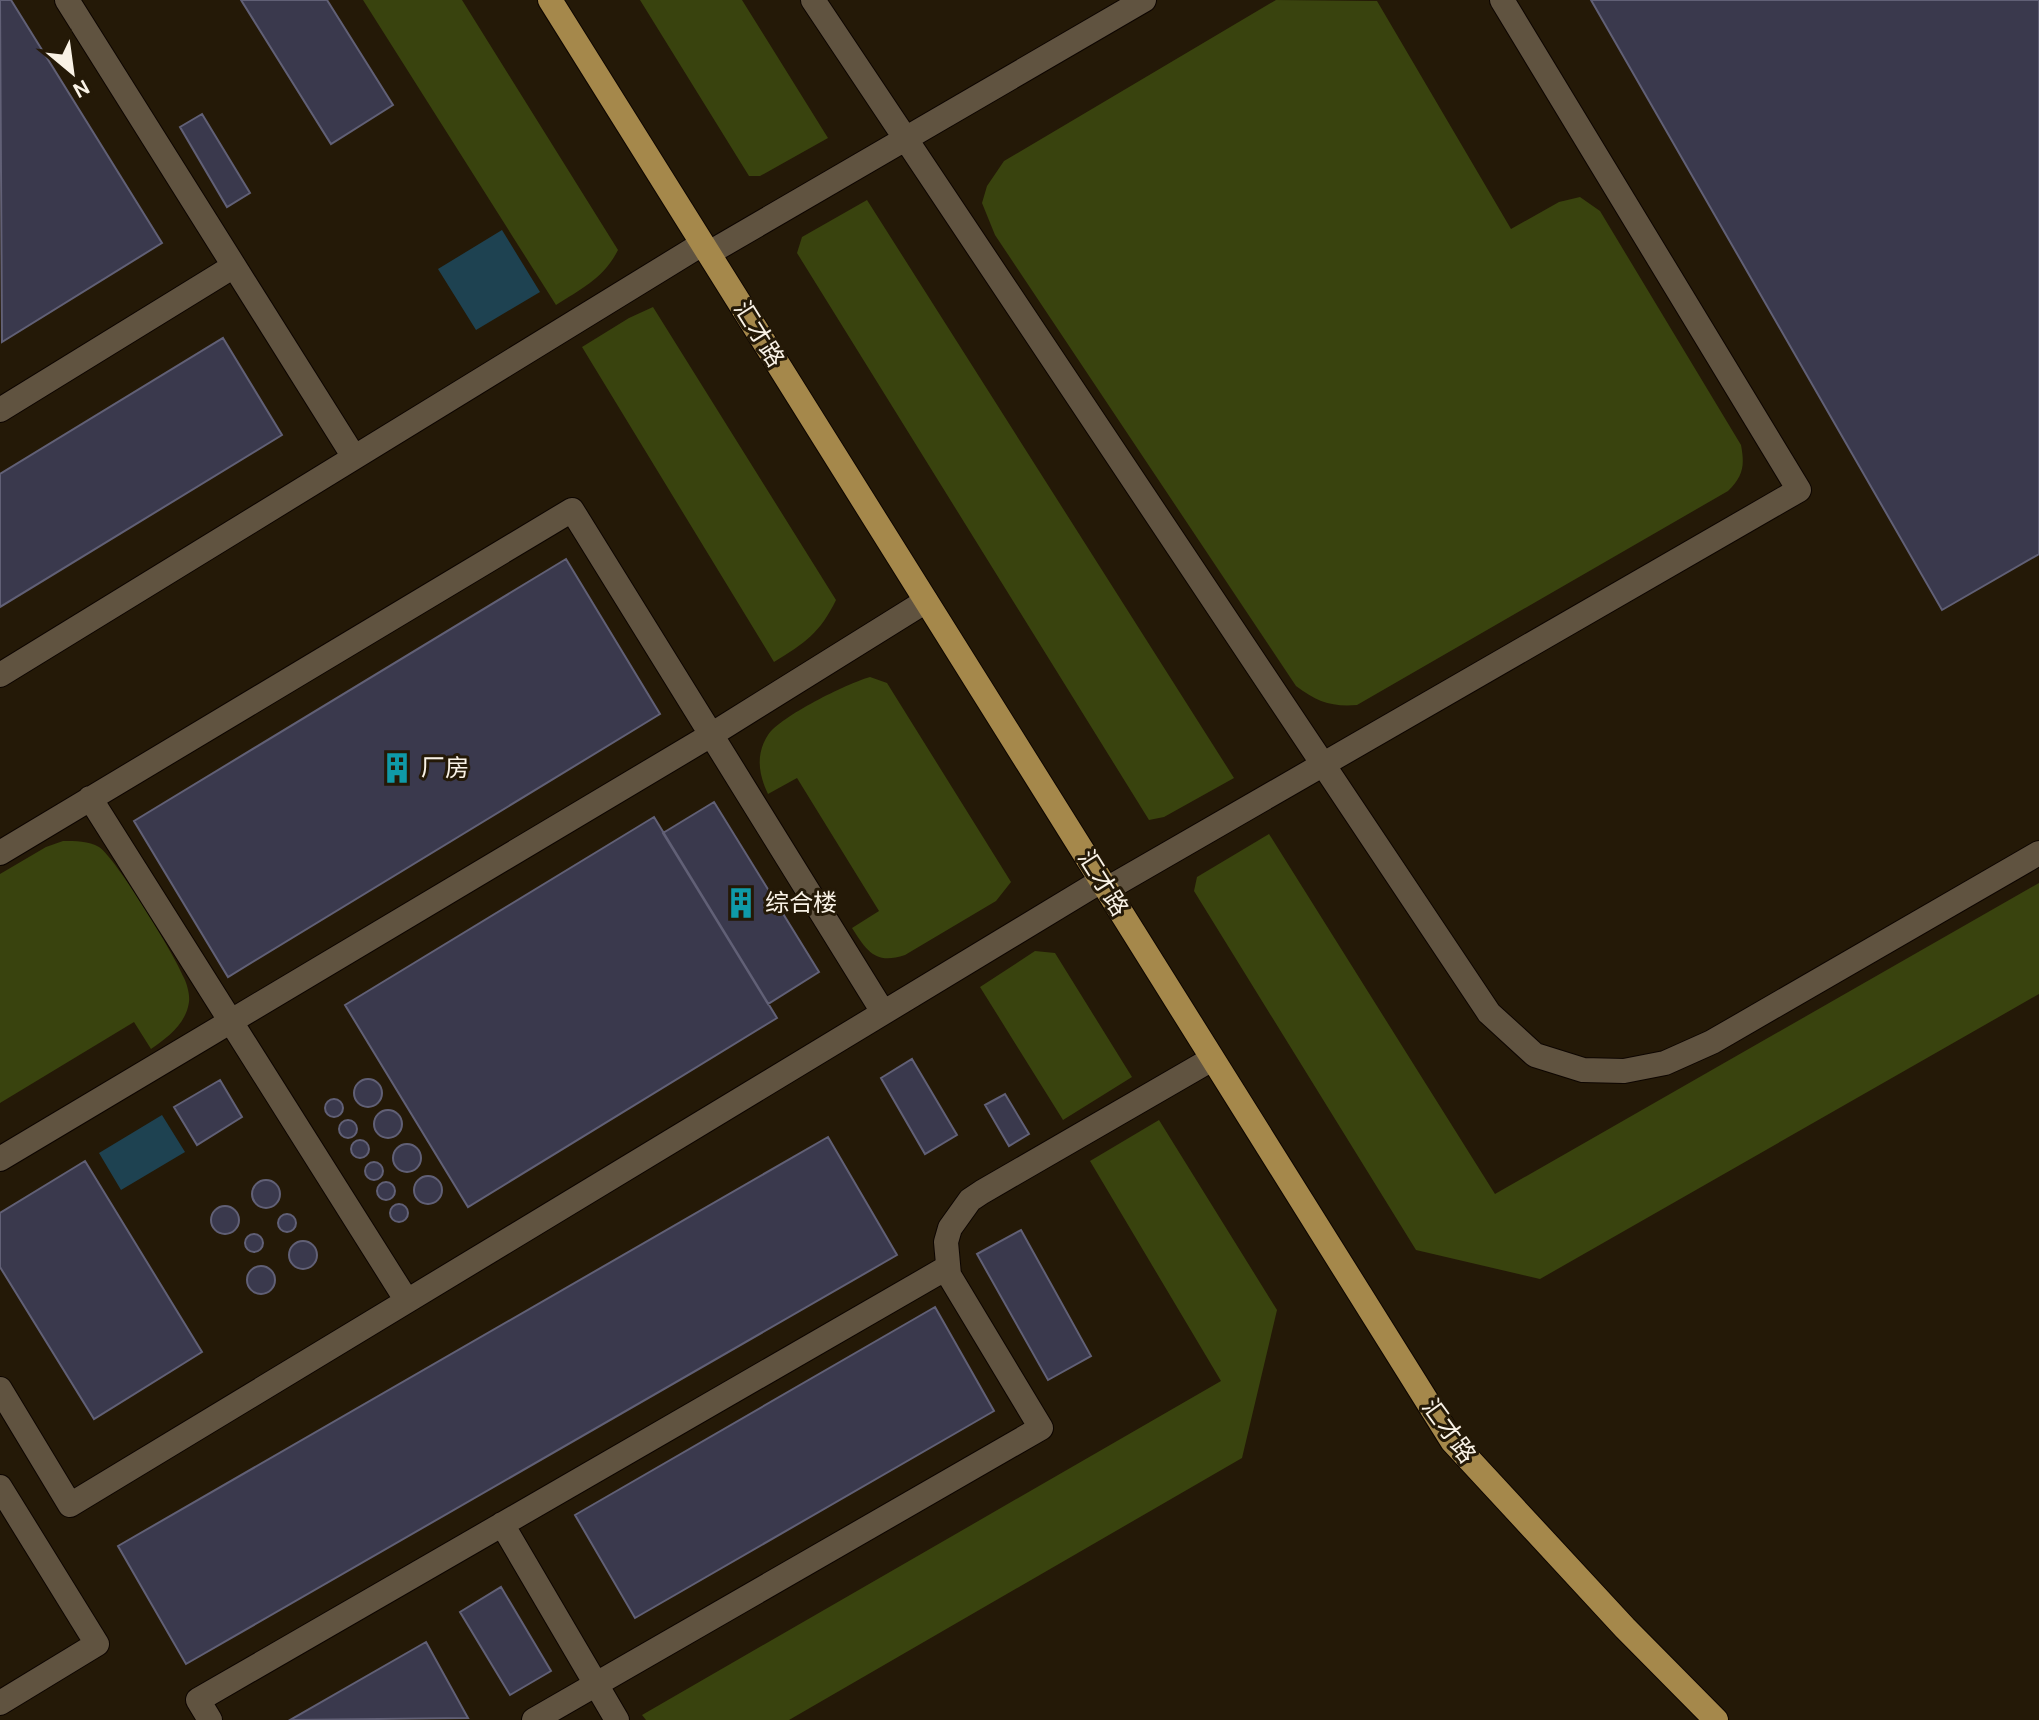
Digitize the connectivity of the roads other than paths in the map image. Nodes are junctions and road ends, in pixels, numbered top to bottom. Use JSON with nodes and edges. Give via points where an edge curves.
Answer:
{"nodes":[{"id":1,"x":67,"y":0,"type":"edge"},
{"id":2,"x":550,"y":0,"type":"edge"},
{"id":3,"x":813,"y":0,"type":"edge"},
{"id":4,"x":1144,"y":0,"type":"edge"},
{"id":5,"x":1502,"y":0,"type":"edge"},
{"id":6,"x":905,"y":138,"type":"junction"},
{"id":7,"x":706,"y":248,"type":"junction"},
{"id":8,"x":234,"y":266,"type":"junction"},
{"id":9,"x":0,"y":410,"type":"edge"},
{"id":10,"x":354,"y":457,"type":"junction"},
{"id":11,"x":926,"y":601,"type":"junction"},
{"id":12,"x":0,"y":675,"type":"edge"},
{"id":13,"x":711,"y":735,"type":"junction"},
{"id":14,"x":1323,"y":764,"type":"junction"},
{"id":15,"x":90,"y":798,"type":"junction"},
{"id":16,"x":0,"y":853,"type":"edge"},
{"id":17,"x":2039,"y":853,"type":"edge"},
{"id":18,"x":1104,"y":885,"type":"junction"},
{"id":19,"x":883,"y":1012,"type":"junction"},
{"id":20,"x":231,"y":1021,"type":"junction"},
{"id":21,"x":1212,"y":1059,"type":"junction"},
{"id":22,"x":0,"y":1159,"type":"edge"},
{"id":23,"x":948,"y":1267,"type":"junction"},
{"id":24,"x":407,"y":1301,"type":"junction"},
{"id":25,"x":0,"y":1389,"type":"edge"},
{"id":26,"x":0,"y":1487,"type":"edge"},
{"id":27,"x":502,"y":1524,"type":"junction"},
{"id":28,"x":596,"y":1684,"type":"junction"},
{"id":29,"x":0,"y":1703,"type":"edge"},
{"id":30,"x":210,"y":1720,"type":"edge"},
{"id":31,"x":534,"y":1720,"type":"edge"},
{"id":32,"x":617,"y":1720,"type":"edge"},
{"id":33,"x":1716,"y":1720,"type":"edge"}],
"edges":[{"from":1,"to":8,"type":"lane"},
{"from":2,"to":7,"type":"main road","name":"汇才路"},
{"from":3,"to":6,"type":"lane"},
{"from":4,"to":6,"type":"lane"},
{"from":5,"to":14,"type":"lane","via":[[1799,490]]},
{"from":6,"to":7,"type":"lane"},
{"from":6,"to":14,"type":"lane"},
{"from":7,"to":10,"type":"lane"},
{"from":7,"to":11,"type":"main road","name":"汇才路"},
{"from":8,"to":9,"type":"lane"},
{"from":8,"to":10,"type":"lane"},
{"from":10,"to":12,"type":"lane"},
{"from":11,"to":13,"type":"lane"},
{"from":11,"to":18,"type":"main road","name":"汇才路"},
{"from":13,"to":15,"type":"lane","via":[[572,510]]},
{"from":13,"to":19,"type":"lane"},
{"from":13,"to":20,"type":"lane"},
{"from":14,"to":17,"type":"lane","via":[[1489,1013],[1535,1055],[1583,1070],[1624,1071],[1665,1063],[1712,1042]]},
{"from":14,"to":18,"type":"lane"},
{"from":15,"to":16,"type":"lane"},
{"from":15,"to":20,"type":"lane"},
{"from":18,"to":19,"type":"lane"},
{"from":18,"to":21,"type":"main road","name":"汇才路"},
{"from":19,"to":24,"type":"lane"},
{"from":20,"to":22,"type":"lane"},
{"from":20,"to":24,"type":"lane"},
{"from":21,"to":23,"type":"lane","via":[[970,1200],[950,1228]]},
{"from":21,"to":33,"type":"main road","name":"汇才路","via":[[1452,1441]]},
{"from":23,"to":27,"type":"lane"},
{"from":23,"to":28,"type":"lane","via":[[1041,1428]]},
{"from":24,"to":25,"type":"lane","via":[[70,1505]]},
{"from":26,"to":29,"type":"lane","via":[[97,1644]]},
{"from":27,"to":28,"type":"lane"},
{"from":27,"to":30,"type":"lane","via":[[198,1700]]},
{"from":28,"to":31,"type":"lane"},
{"from":28,"to":32,"type":"lane"}]}
